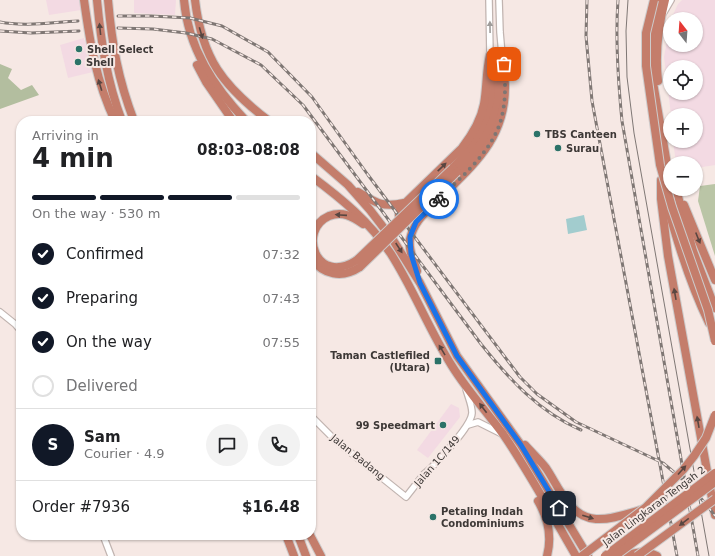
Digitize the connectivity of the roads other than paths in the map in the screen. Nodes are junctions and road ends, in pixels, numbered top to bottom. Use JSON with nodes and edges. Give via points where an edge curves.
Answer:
{"nodes":[{"id":1,"x":84,"y":0,"type":"edge"},
{"id":2,"x":97,"y":0,"type":"edge"},
{"id":3,"x":108,"y":0,"type":"edge"},
{"id":4,"x":184,"y":0,"type":"edge"},
{"id":5,"x":194,"y":0,"type":"edge"},
{"id":6,"x":489,"y":0,"type":"edge"},
{"id":7,"x":499,"y":0,"type":"edge"},
{"id":8,"x":654,"y":0,"type":"edge"},
{"id":9,"x":659,"y":0,"type":"edge"},
{"id":10,"x":665,"y":0,"type":"edge"},
{"id":11,"x":671,"y":0,"type":"edge"},
{"id":12,"x":660,"y":19,"type":"junction"},
{"id":13,"x":193,"y":43,"type":"junction"},
{"id":14,"x":490,"y":55,"type":"junction"},
{"id":15,"x":502,"y":55,"type":"junction"},
{"id":16,"x":113,"y":116,"type":"edge"},
{"id":17,"x":120,"y":116,"type":"edge"},
{"id":18,"x":132,"y":116,"type":"edge"},
{"id":19,"x":230,"y":116,"type":"edge"},
{"id":20,"x":242,"y":116,"type":"edge"},
{"id":21,"x":263,"y":116,"type":"edge"},
{"id":22,"x":666,"y":156,"type":"edge"},
{"id":23,"x":669,"y":156,"type":"edge"},
{"id":24,"x":316,"y":157,"type":"edge"},
{"id":25,"x":455,"y":170,"type":"junction"},
{"id":26,"x":316,"y":180,"type":"edge"},
{"id":27,"x":661,"y":180,"type":"junction"},
{"id":28,"x":348,"y":185,"type":"junction"},
{"id":29,"x":679,"y":196,"type":"edge"},
{"id":30,"x":680,"y":196,"type":"edge"},
{"id":31,"x":404,"y":204,"type":"junction"},
{"id":32,"x":416,"y":222,"type":"junction"},
{"id":33,"x":316,"y":228,"type":"edge"},
{"id":34,"x":375,"y":233,"type":"junction"},
{"id":35,"x":316,"y":253,"type":"edge"},
{"id":36,"x":358,"y":263,"type":"junction"},
{"id":37,"x":316,"y":264,"type":"edge"},
{"id":38,"x":715,"y":280,"type":"edge"},
{"id":39,"x":420,"y":283,"type":"junction"},
{"id":40,"x":715,"y":308,"type":"edge"},
{"id":41,"x":0,"y":312,"type":"edge"},
{"id":42,"x":16,"y":325,"type":"edge"},
{"id":43,"x":715,"y":334,"type":"edge"},
{"id":44,"x":715,"y":341,"type":"edge"},
{"id":45,"x":464,"y":383,"type":"junction"},
{"id":46,"x":715,"y":415,"type":"edge"},
{"id":47,"x":316,"y":421,"type":"edge"},
{"id":48,"x":505,"y":422,"type":"junction"},
{"id":49,"x":468,"y":425,"type":"junction"},
{"id":50,"x":502,"y":433,"type":"junction"},
{"id":51,"x":715,"y":473,"type":"edge"},
{"id":52,"x":530,"y":477,"type":"junction"},
{"id":53,"x":715,"y":482,"type":"edge"},
{"id":54,"x":406,"y":497,"type":"joint"},
{"id":55,"x":715,"y":499,"type":"edge"},
{"id":56,"x":646,"y":508,"type":"junction"},
{"id":57,"x":715,"y":515,"type":"edge"},
{"id":58,"x":105,"y":540,"type":"edge"},
{"id":59,"x":286,"y":540,"type":"edge"},
{"id":60,"x":287,"y":540,"type":"edge"},
{"id":61,"x":300,"y":540,"type":"edge"},
{"id":62,"x":307,"y":540,"type":"edge"},
{"id":63,"x":313,"y":540,"type":"edge"},
{"id":64,"x":652,"y":546,"type":"junction"},
{"id":65,"x":111,"y":556,"type":"edge"},
{"id":66,"x":290,"y":556,"type":"edge"},
{"id":67,"x":294,"y":556,"type":"edge"},
{"id":68,"x":306,"y":556,"type":"edge"},
{"id":69,"x":314,"y":556,"type":"edge"},
{"id":70,"x":321,"y":556,"type":"edge"},
{"id":71,"x":547,"y":556,"type":"edge"},
{"id":72,"x":576,"y":556,"type":"edge"},
{"id":73,"x":582,"y":556,"type":"edge"},
{"id":74,"x":588,"y":556,"type":"edge"},
{"id":75,"x":605,"y":556,"type":"edge"},
{"id":76,"x":615,"y":556,"type":"edge"},
{"id":77,"x":625,"y":556,"type":"edge"},
{"id":78,"x":637,"y":556,"type":"edge"},
{"id":79,"x":648,"y":556,"type":"edge"},
{"id":80,"x":657,"y":556,"type":"edge"}],
"edges":[{"from":16,"to":1,"type":"highway","one_way":true,"via":[[97,76]]},
{"from":17,"to":2,"type":"highway","one_way":true,"via":[[106,69]]},
{"from":3,"to":18,"type":"highway","via":[[117,67]]},
{"from":4,"to":13,"type":"highway"},
{"from":5,"to":21,"type":"highway","one_way":true,"via":[[205,46],[214,64],[238,96]]},
{"from":14,"to":6,"type":"street","one_way":true},
{"from":7,"to":15,"type":"street"},
{"from":8,"to":27,"type":"highway","via":[[648,17],[645,41],[646,77]]},
{"from":8,"to":44,"type":"highway","bridge":true,"via":[[646,33],[646,66],[660,165],[708,310]]},
{"from":9,"to":22,"type":"highway","via":[[651,33],[650,65]]},
{"from":10,"to":12,"type":"highway"},
{"from":11,"to":12,"type":"street"},
{"from":12,"to":23,"type":"highway","via":[[657,75]]},
{"from":13,"to":19,"type":"highway","via":[[193,54],[202,76]]},
{"from":13,"to":20,"type":"highway","via":[[218,89]]},
{"from":14,"to":25,"type":"highway","via":[[493,73],[489,114],[477,140]]},
{"from":31,"to":14,"type":"highway","one_way":true,"via":[[462,148],[470,137],[484,105]]},
{"from":15,"to":25,"type":"highway","via":[[499,63],[498,101],[488,132],[472,157]]},
{"from":15,"to":32,"type":"highway","via":[[505,94],[497,132],[474,164]]},
{"from":24,"to":28,"type":"highway"},
{"from":25,"to":36,"type":"highway","bridge":true},
{"from":26,"to":34,"type":"highway","via":[[351,207]]},
{"from":27,"to":43,"type":"highway","via":[[679,248]]},
{"from":57,"to":27,"type":"highway","one_way":true,"via":[[668,256]]},
{"from":28,"to":31,"type":"highway","via":[[381,205]]},
{"from":28,"to":39,"type":"highway","one_way":true,"via":[[394,240]]},
{"from":29,"to":40,"type":"highway","via":[[693,251]]},
{"from":30,"to":38,"type":"highway","one_way":true},
{"from":31,"to":32,"type":"highway","via":[[398,213],[399,218],[406,224]]},
{"from":32,"to":39,"type":"highway","via":[[410,237],[410,248]]},
{"from":34,"to":33,"type":"highway","one_way":true,"via":[[344,214],[330,216]]},
{"from":45,"to":34,"type":"highway","one_way":true,"via":[[434,335],[394,259]]},
{"from":35,"to":36,"type":"highway","one_way":true,"via":[[322,262],[330,266],[340,268]]},
{"from":36,"to":37,"type":"highway","via":[[346,274],[335,274]]},
{"from":39,"to":48,"type":"highway","via":[[457,356]]},
{"from":41,"to":42,"type":"street"},
{"from":45,"to":49,"type":"street","via":[[472,411]]},
{"from":50,"to":45,"type":"highway","one_way":true},
{"from":56,"to":46,"type":"highway","one_way":true,"bridge":true,"via":[[694,456],[706,438]]},
{"from":47,"to":54,"type":"street","name":"Jalan Badang","via":[[335,440]]},
{"from":48,"to":56,"type":"highway","one_way":true,"via":[[545,467],[570,506],[582,515],[595,519],[608,518]]},
{"from":48,"to":74,"type":"highway"},
{"from":49,"to":50,"type":"street","via":[[478,422]]},
{"from":49,"to":54,"type":"street","name":"Jalan 1C/149"},
{"from":50,"to":52,"type":"highway"},
{"from":51,"to":75,"type":"highway","name":"Jalan Lingkaran Tengah 2","bridge":true},
{"from":52,"to":71,"type":"highway","via":[[547,522]]},
{"from":52,"to":72,"type":"highway"},
{"from":53,"to":76,"type":"highway","name":"Jalan Lingkaran Tengah 2","bridge":true},
{"from":55,"to":64,"type":"highway","one_way":true,"bridge":true},
{"from":56,"to":73,"type":"highway","bridge":true},
{"from":58,"to":65,"type":"street"},
{"from":59,"to":66,"type":"highway"},
{"from":60,"to":67,"type":"highway"},
{"from":61,"to":68,"type":"highway"},
{"from":62,"to":69,"type":"highway"},
{"from":63,"to":70,"type":"highway"},
{"from":64,"to":78,"type":"highway","bridge":true},
{"from":64,"to":79,"type":"highway"},
{"from":77,"to":80,"type":"highway","bridge":true,"via":[[640,552]]}]}
